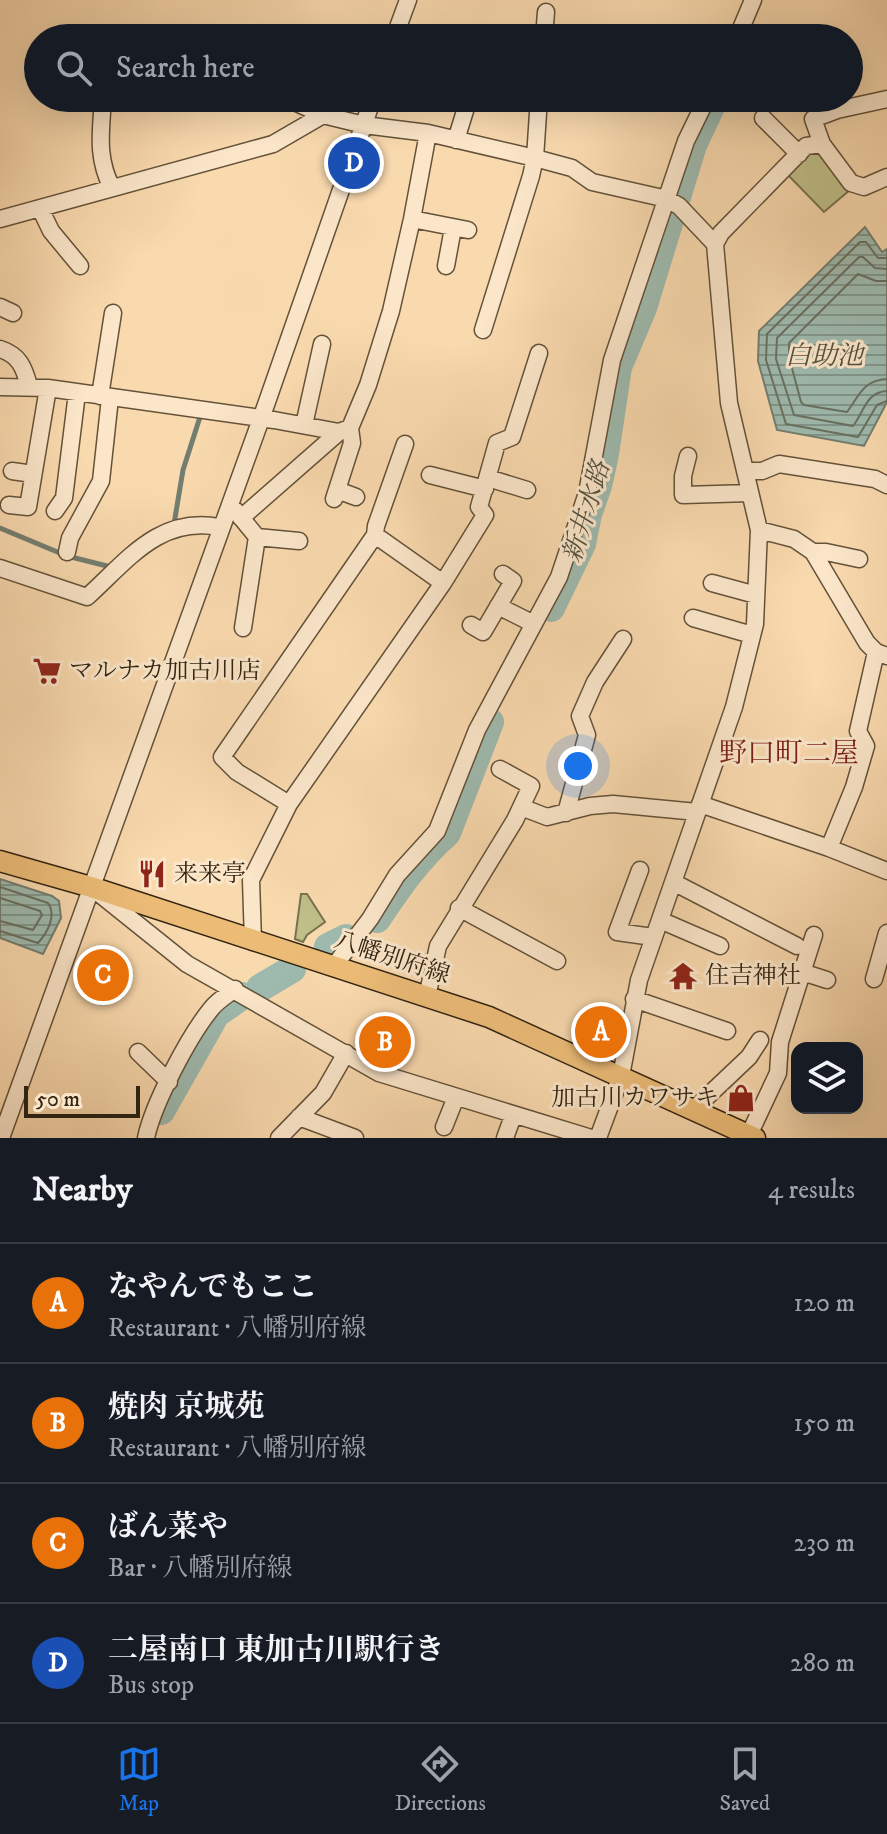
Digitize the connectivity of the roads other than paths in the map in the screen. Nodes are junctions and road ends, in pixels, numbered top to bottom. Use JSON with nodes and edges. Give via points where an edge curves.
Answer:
{"nodes":[{"id":1,"x":408,"y":0,"type":"edge"},
{"id":2,"x":753,"y":0,"type":"edge"},
{"id":3,"x":546,"y":12,"type":"dead end"},
{"id":4,"x":399,"y":24,"type":"edge"},
{"id":5,"x":545,"y":24,"type":"edge"},
{"id":6,"x":743,"y":24,"type":"edge"},
{"id":7,"x":887,"y":99,"type":"edge"},
{"id":8,"x":863,"y":104,"type":"edge"},
{"id":9,"x":102,"y":112,"type":"edge"},
{"id":10,"x":316,"y":112,"type":"edge"},
{"id":11,"x":368,"y":112,"type":"edge"},
{"id":12,"x":465,"y":112,"type":"edge"},
{"id":13,"x":538,"y":112,"type":"edge"},
{"id":14,"x":700,"y":112,"type":"edge"},
{"id":15,"x":832,"y":112,"type":"edge"},
{"id":16,"x":323,"y":115,"type":"junction"},
{"id":17,"x":763,"y":118,"type":"dead end"},
{"id":18,"x":364,"y":125,"type":"junction"},
{"id":19,"x":428,"y":133,"type":"junction"},
{"id":20,"x":456,"y":140,"type":"junction"},
{"id":21,"x":822,"y":144,"type":"junction"},
{"id":22,"x":799,"y":154,"type":"junction"},
{"id":23,"x":535,"y":158,"type":"junction"},
{"id":24,"x":887,"y":177,"type":"edge"},
{"id":25,"x":112,"y":188,"type":"junction"},
{"id":26,"x":673,"y":202,"type":"junction"},
{"id":27,"x":40,"y":208,"type":"junction"},
{"id":28,"x":0,"y":219,"type":"edge"},
{"id":29,"x":412,"y":219,"type":"junction"},
{"id":30,"x":715,"y":244,"type":"junction"},
{"id":31,"x":80,"y":266,"type":"dead end"},
{"id":32,"x":446,"y":266,"type":"dead end"},
{"id":33,"x":113,"y":313,"type":"dead end"},
{"id":34,"x":483,"y":330,"type":"dead end"},
{"id":35,"x":322,"y":344,"type":"dead end"},
{"id":36,"x":0,"y":349,"type":"edge"},
{"id":37,"x":531,"y":362,"type":"dead end"},
{"id":38,"x":29,"y":386,"type":"junction"},
{"id":39,"x":0,"y":387,"type":"edge"},
{"id":40,"x":48,"y":388,"type":"junction"},
{"id":41,"x":77,"y":393,"type":"junction"},
{"id":42,"x":105,"y":397,"type":"junction"},
{"id":43,"x":261,"y":419,"type":"junction"},
{"id":44,"x":304,"y":425,"type":"junction"},
{"id":45,"x":345,"y":430,"type":"junction"},
{"id":46,"x":405,"y":444,"type":"dead end"},
{"id":47,"x":688,"y":456,"type":"dead end"},
{"id":48,"x":12,"y":471,"type":"dead end"},
{"id":49,"x":745,"y":471,"type":"junction"},
{"id":50,"x":33,"y":474,"type":"junction"},
{"id":51,"x":430,"y":475,"type":"dead end"},
{"id":52,"x":486,"y":484,"type":"junction"},
{"id":53,"x":887,"y":485,"type":"edge"},
{"id":54,"x":527,"y":490,"type":"dead end"},
{"id":55,"x":750,"y":493,"type":"junction"},
{"id":56,"x":356,"y":497,"type":"dead end"},
{"id":57,"x":230,"y":502,"type":"junction"},
{"id":58,"x":9,"y":505,"type":"dead end"},
{"id":59,"x":55,"y":511,"type":"dead end"},
{"id":60,"x":241,"y":518,"type":"junction"},
{"id":61,"x":219,"y":527,"type":"junction"},
{"id":62,"x":759,"y":530,"type":"junction"},
{"id":63,"x":375,"y":535,"type":"junction"},
{"id":64,"x":257,"y":537,"type":"junction"},
{"id":65,"x":299,"y":541,"type":"dead end"},
{"id":66,"x":67,"y":552,"type":"dead end"},
{"id":67,"x":813,"y":552,"type":"junction"},
{"id":68,"x":859,"y":559,"type":"dead end"},
{"id":69,"x":0,"y":568,"type":"edge"},
{"id":70,"x":503,"y":574,"type":"dead end"},
{"id":71,"x":443,"y":583,"type":"junction"},
{"id":72,"x":712,"y":583,"type":"dead end"},
{"id":73,"x":756,"y":595,"type":"junction"},
{"id":74,"x":498,"y":606,"type":"junction"},
{"id":75,"x":693,"y":618,"type":"dead end"},
{"id":76,"x":249,"y":619,"type":"dead end"},
{"id":77,"x":534,"y":624,"type":"junction"},
{"id":78,"x":471,"y":625,"type":"dead end"},
{"id":79,"x":752,"y":635,"type":"junction"},
{"id":80,"x":623,"y":649,"type":"dead end"},
{"id":81,"x":881,"y":654,"type":"edge"},
{"id":82,"x":500,"y":769,"type":"dead end"},
{"id":83,"x":289,"y":804,"type":"junction"},
{"id":84,"x":521,"y":807,"type":"junction"},
{"id":85,"x":698,"y":808,"type":"junction"},
{"id":86,"x":566,"y":813,"type":"junction"},
{"id":87,"x":829,"y":848,"type":"junction"},
{"id":88,"x":0,"y":861,"type":"edge"},
{"id":89,"x":640,"y":870,"type":"dead end"},
{"id":90,"x":887,"y":871,"type":"edge"},
{"id":91,"x":673,"y":882,"type":"junction"},
{"id":92,"x":91,"y":887,"type":"junction"},
{"id":93,"x":459,"y":908,"type":"junction"},
{"id":94,"x":660,"y":920,"type":"junction"},
{"id":95,"x":887,"y":933,"type":"edge"},
{"id":96,"x":814,"y":935,"type":"dead end"},
{"id":97,"x":653,"y":937,"type":"junction"},
{"id":98,"x":253,"y":942,"type":"junction"},
{"id":99,"x":720,"y":946,"type":"dead end"},
{"id":100,"x":797,"y":946,"type":"dead end"},
{"id":101,"x":557,"y":961,"type":"dead end"},
{"id":102,"x":334,"y":966,"type":"junction"},
{"id":103,"x":802,"y":972,"type":"junction"},
{"id":104,"x":874,"y":979,"type":"dead end"},
{"id":105,"x":827,"y":980,"type":"dead end"},
{"id":106,"x":235,"y":989,"type":"junction"},
{"id":107,"x":427,"y":997,"type":"junction"},
{"id":108,"x":634,"y":999,"type":"junction"},
{"id":109,"x":727,"y":1031,"type":"dead end"},
{"id":110,"x":760,"y":1040,"type":"dead end"},
{"id":111,"x":138,"y":1052,"type":"dead end"},
{"id":112,"x":346,"y":1053,"type":"junction"},
{"id":113,"x":621,"y":1076,"type":"junction"},
{"id":114,"x":169,"y":1082,"type":"junction"},
{"id":115,"x":456,"y":1097,"type":"junction"},
{"id":116,"x":694,"y":1109,"type":"junction"},
{"id":117,"x":513,"y":1116,"type":"junction"},
{"id":118,"x":299,"y":1117,"type":"junction"},
{"id":119,"x":444,"y":1127,"type":"dead end"},
{"id":120,"x":752,"y":1137,"type":"edge"},
{"id":121,"x":1,"y":1138,"type":"edge"},
{"id":122,"x":146,"y":1138,"type":"edge"},
{"id":123,"x":279,"y":1138,"type":"edge"},
{"id":124,"x":355,"y":1138,"type":"edge"},
{"id":125,"x":505,"y":1138,"type":"edge"},
{"id":126,"x":591,"y":1138,"type":"edge"},
{"id":127,"x":598,"y":1138,"type":"edge"}],
"edges":[{"from":1,"to":4,"type":"street"},
{"from":2,"to":6,"type":"street"},
{"from":3,"to":5,"type":"street"},
{"from":7,"to":8,"type":"street"},
{"from":9,"to":25,"type":"street","via":[[100,148]]},
{"from":10,"to":16,"type":"street"},
{"from":11,"to":18,"type":"street"},
{"from":12,"to":20,"type":"street"},
{"from":13,"to":23,"type":"street"},
{"from":14,"to":26,"type":"street","via":[[686,141]]},
{"from":15,"to":21,"type":"street","via":[[813,119]]},
{"from":16,"to":18,"type":"street"},
{"from":16,"to":25,"type":"street","via":[[273,144]]},
{"from":17,"to":22,"type":"street"},
{"from":18,"to":19,"type":"street"},
{"from":18,"to":43,"type":"street"},
{"from":19,"to":20,"type":"street"},
{"from":19,"to":29,"type":"street"},
{"from":20,"to":23,"type":"street"},
{"from":21,"to":22,"type":"street","via":[[806,146]]},
{"from":21,"to":24,"type":"street","via":[[851,183],[864,187]]},
{"from":22,"to":30,"type":"street"},
{"from":23,"to":26,"type":"street","via":[[572,168],[592,182]]},
{"from":23,"to":34,"type":"street"},
{"from":25,"to":27,"type":"street"},
{"from":26,"to":30,"type":"street"},
{"from":26,"to":77,"type":"street","via":[[612,360],[587,493],[559,577]]},
{"from":27,"to":28,"type":"street"},
{"from":27,"to":31,"type":"street","via":[[51,231]]},
{"from":29,"to":32,"type":"street","via":[[461,229]]},
{"from":29,"to":45,"type":"street","via":[[368,385]]},
{"from":30,"to":49,"type":"street","via":[[729,403]]},
{"from":33,"to":42,"type":"street"},
{"from":35,"to":44,"type":"street"},
{"from":36,"to":38,"type":"street","via":[[13,353],[25,368]]},
{"from":37,"to":52,"type":"street","via":[[512,437],[497,443]]},
{"from":38,"to":39,"type":"street"},
{"from":38,"to":40,"type":"street"},
{"from":40,"to":41,"type":"street"},
{"from":40,"to":50,"type":"street"},
{"from":41,"to":42,"type":"street"},
{"from":41,"to":59,"type":"street","via":[[64,498]]},
{"from":42,"to":43,"type":"street"},
{"from":42,"to":66,"type":"street","via":[[101,481]]},
{"from":43,"to":44,"type":"street"},
{"from":43,"to":57,"type":"street"},
{"from":44,"to":45,"type":"street"},
{"from":45,"to":56,"type":"street","via":[[352,443],[335,494]]},
{"from":45,"to":60,"type":"street"},
{"from":46,"to":63,"type":"street"},
{"from":47,"to":55,"type":"street","via":[[683,501]]},
{"from":48,"to":50,"type":"street"},
{"from":49,"to":53,"type":"street","via":[[779,464]]},
{"from":49,"to":55,"type":"street"},
{"from":50,"to":58,"type":"street","via":[[28,507]]},
{"from":51,"to":52,"type":"street"},
{"from":52,"to":54,"type":"street"},
{"from":52,"to":71,"type":"street","via":[[479,507],[485,515]]},
{"from":55,"to":62,"type":"street"},
{"from":57,"to":60,"type":"street"},
{"from":57,"to":61,"type":"street"},
{"from":60,"to":64,"type":"street"},
{"from":61,"to":69,"type":"street","via":[[176,527],[159,534],[87,597]]},
{"from":61,"to":92,"type":"street"},
{"from":62,"to":67,"type":"street","via":[[794,539]]},
{"from":62,"to":73,"type":"street"},
{"from":63,"to":71,"type":"street"},
{"from":63,"to":83,"type":"street","via":[[222,757]]},
{"from":64,"to":65,"type":"street"},
{"from":64,"to":76,"type":"street"},
{"from":67,"to":68,"type":"street"},
{"from":67,"to":81,"type":"street","via":[[867,643]]},
{"from":70,"to":74,"type":"street","via":[[513,581]]},
{"from":71,"to":83,"type":"street"},
{"from":72,"to":73,"type":"street"},
{"from":73,"to":79,"type":"street"},
{"from":74,"to":77,"type":"street"},
{"from":74,"to":78,"type":"street","via":[[483,632]]},
{"from":75,"to":79,"type":"street"},
{"from":77,"to":102,"type":"street","via":[[477,730],[437,831],[397,875]]},
{"from":79,"to":85,"type":"street","via":[[734,707]]},
{"from":80,"to":86,"type":"street","via":[[595,682],[580,716],[587,735]]},
{"from":81,"to":87,"type":"street","via":[[871,711],[858,731],[866,746],[860,788]]},
{"from":82,"to":84,"type":"street","via":[[531,786]]},
{"from":83,"to":98,"type":"street","via":[[251,880]]},
{"from":84,"to":86,"type":"street","via":[[547,817]]},
{"from":84,"to":93,"type":"street"},
{"from":85,"to":86,"type":"street","via":[[613,804]]},
{"from":85,"to":87,"type":"street"},
{"from":85,"to":91,"type":"street"},
{"from":87,"to":90,"type":"street"},
{"from":88,"to":92,"type":"main road","name":"八幡別府線"},
{"from":89,"to":97,"type":"street","via":[[617,932]]},
{"from":91,"to":94,"type":"street"},
{"from":91,"to":100,"type":"street"},
{"from":92,"to":98,"type":"main road","name":"八幡別府線"},
{"from":92,"to":106,"type":"street","via":[[187,964]]},
{"from":92,"to":121,"type":"street"},
{"from":93,"to":101,"type":"street","via":[[532,957]]},
{"from":93,"to":107,"type":"street","via":[[438,946]]},
{"from":94,"to":97,"type":"street"},
{"from":94,"to":99,"type":"street"},
{"from":95,"to":104,"type":"street"},
{"from":96,"to":103,"type":"street"},
{"from":97,"to":108,"type":"street"},
{"from":98,"to":102,"type":"main road","name":"八幡別府線"},
{"from":102,"to":107,"type":"main road","name":"八幡別府線"},
{"from":103,"to":105,"type":"street"},
{"from":103,"to":120,"type":"street","via":[[780,1042],[778,1073]]},
{"from":106,"to":112,"type":"street"},
{"from":106,"to":114,"type":"street","via":[[213,1006]]},
{"from":107,"to":113,"type":"main road","name":"八幡別府線","via":[[489,1017]]},
{"from":108,"to":109,"type":"street"},
{"from":108,"to":113,"type":"street"},
{"from":110,"to":116,"type":"street"},
{"from":111,"to":114,"type":"street"},
{"from":112,"to":115,"type":"street","via":[[379,1073]]},
{"from":112,"to":118,"type":"street","via":[[323,1093]]},
{"from":113,"to":116,"type":"main road","name":"八幡別府線"},
{"from":113,"to":127,"type":"street"},
{"from":114,"to":122,"type":"street"},
{"from":115,"to":117,"type":"street"},
{"from":115,"to":119,"type":"street"},
{"from":116,"to":120,"type":"main road","name":"八幡別府線"},
{"from":117,"to":125,"type":"street"},
{"from":117,"to":126,"type":"street"},
{"from":118,"to":123,"type":"street"},
{"from":118,"to":124,"type":"street"}]}
